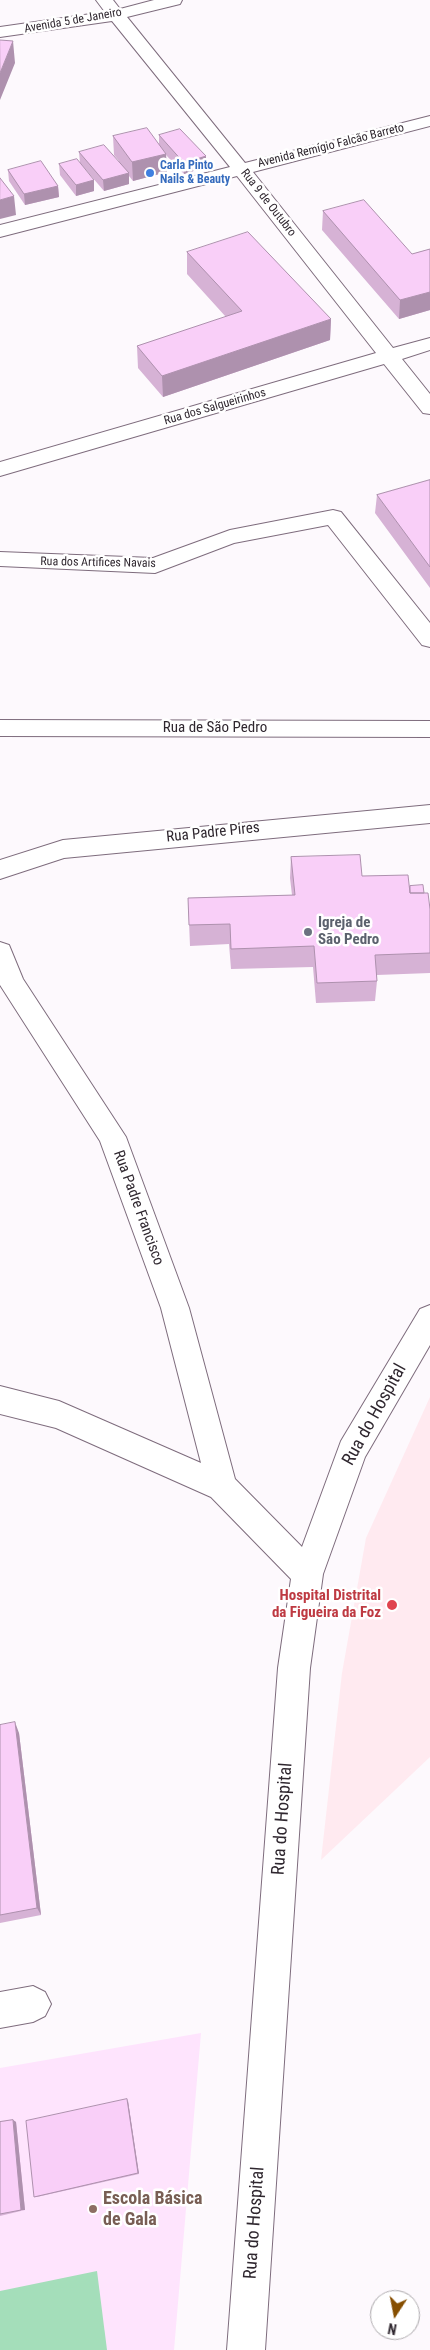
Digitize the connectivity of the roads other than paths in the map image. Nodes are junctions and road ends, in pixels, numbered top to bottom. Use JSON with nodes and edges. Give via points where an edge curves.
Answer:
{"nodes":[{"id":1,"x":104,"y":0,"type":"edge"},
{"id":2,"x":174,"y":0,"type":"edge"},
{"id":3,"x":116,"y":15,"type":"junction"},
{"id":4,"x":0,"y":32,"type":"edge"},
{"id":5,"x":430,"y":121,"type":"edge"},
{"id":6,"x":241,"y":169,"type":"junction"},
{"id":7,"x":0,"y":231,"type":"edge"},
{"id":8,"x":430,"y":344,"type":"edge"},
{"id":9,"x":389,"y":356,"type":"junction"},
{"id":10,"x":430,"y":408,"type":"edge"},
{"id":11,"x":0,"y":469,"type":"edge"},
{"id":12,"x":0,"y":559,"type":"edge"},
{"id":13,"x":430,"y":639,"type":"edge"},
{"id":14,"x":0,"y":728,"type":"edge"},
{"id":15,"x":430,"y":729,"type":"edge"},
{"id":16,"x":430,"y":814,"type":"edge"},
{"id":17,"x":0,"y":870,"type":"edge"},
{"id":18,"x":0,"y":952,"type":"edge"},
{"id":19,"x":430,"y":1318,"type":"edge"},
{"id":20,"x":0,"y":1400,"type":"edge"},
{"id":21,"x":222,"y":1487,"type":"junction"},
{"id":22,"x":307,"y":1574,"type":"junction"},
{"id":23,"x":33,"y":2004,"type":"dead end"},
{"id":24,"x":0,"y":2010,"type":"edge"},
{"id":25,"x":246,"y":2350,"type":"edge"}],
"edges":[{"from":1,"to":3,"type":"street","name":"Rua 9 de Outubro"},
{"from":2,"to":3,"type":"street","name":"Avenida 5 de Janeiro"},
{"from":3,"to":4,"type":"street","name":"Avenida 5 de Janeiro"},
{"from":3,"to":6,"type":"street","name":"Rua 9 de Outubro"},
{"from":5,"to":6,"type":"street","name":"Avenida Remígio Falcão Barreto"},
{"from":6,"to":7,"type":"street","name":"Avenida Remígio Falcão Barreto"},
{"from":6,"to":9,"type":"street","name":"Rua 9 de Outubro"},
{"from":8,"to":9,"type":"street","name":"Rua dos Salgueirinhos"},
{"from":9,"to":10,"type":"street","name":"Rua 9 de Outubro"},
{"from":9,"to":11,"type":"street","name":"Rua dos Salgueirinhos"},
{"from":12,"to":13,"type":"street","name":"Rua dos Artifices Navais","via":[[154,566],[230,538],[333,517]]},
{"from":14,"to":15,"type":"street","name":"Rua de São Pedro"},
{"from":16,"to":17,"type":"street","name":"Rua Padre Pires","via":[[63,849]]},
{"from":18,"to":21,"type":"street","name":"Rua Padre Francisco","via":[[12,983],[112,1137],[175,1308]]},
{"from":19,"to":22,"type":"street","name":"Rua do Hospital","via":[[352,1451]]},
{"from":20,"to":21,"type":"street","via":[[58,1415]]},
{"from":21,"to":22,"type":"street"},
{"from":22,"to":25,"type":"street","name":"Rua do Hospital","via":[[294,1668]]},
{"from":23,"to":24,"type":"street"}]}
